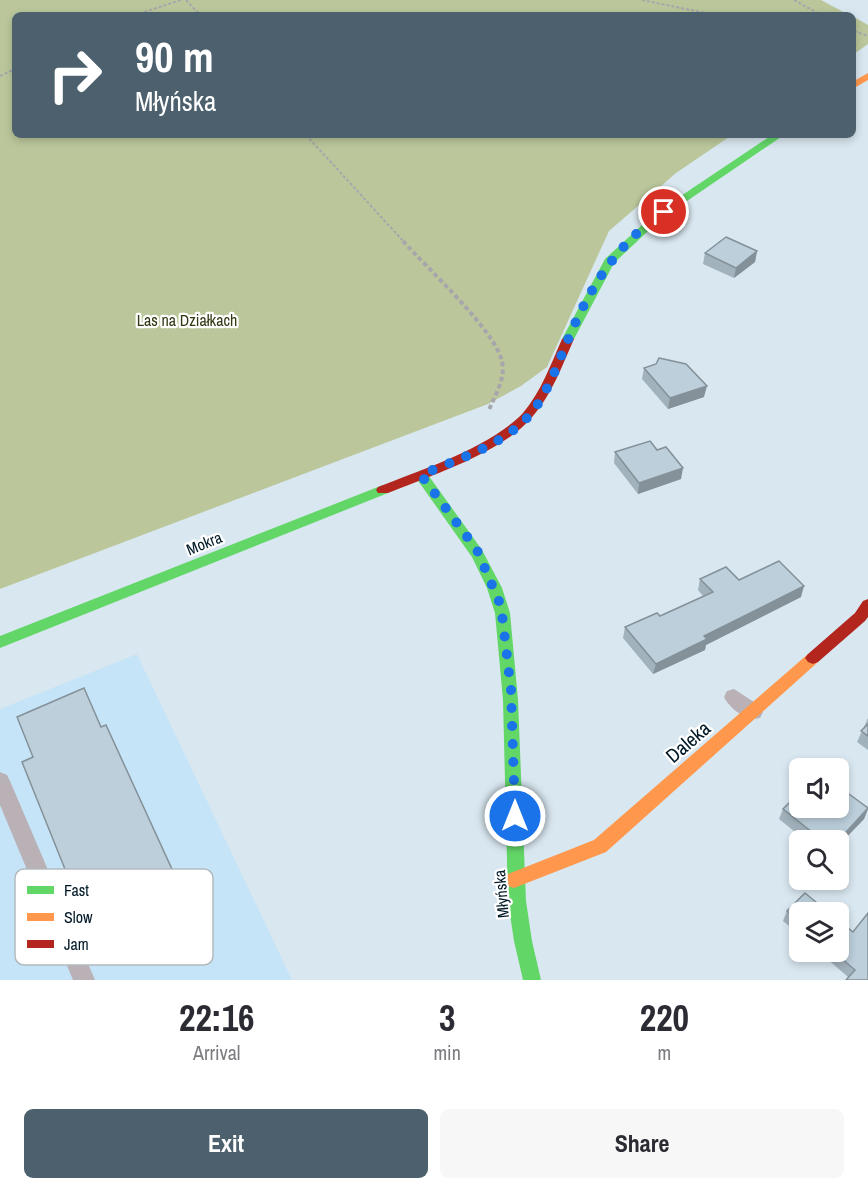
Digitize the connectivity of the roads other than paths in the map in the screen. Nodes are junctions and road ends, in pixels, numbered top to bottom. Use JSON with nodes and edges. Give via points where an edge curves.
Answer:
{"nodes":[{"id":1,"x":775,"y":138,"type":"edge"},
{"id":2,"x":421,"y":475,"type":"junction"},
{"id":3,"x":868,"y":605,"type":"edge"},
{"id":4,"x":0,"y":642,"type":"edge"},
{"id":5,"x":734,"y":697,"type":"dead end"},
{"id":6,"x":753,"y":712,"type":"junction"},
{"id":7,"x":0,"y":781,"type":"edge"},
{"id":8,"x":37,"y":869,"type":"edge"},
{"id":9,"x":514,"y":880,"type":"junction"},
{"id":10,"x":78,"y":965,"type":"edge"},
{"id":11,"x":84,"y":980,"type":"edge"},
{"id":12,"x":532,"y":980,"type":"edge"}],
"edges":[{"from":1,"to":2,"type":"street","via":[[658,216],[609,261],[575,323],[543,395],[526,418],[494,441]]},
{"from":2,"to":4,"type":"street","name":"Mokra"},
{"from":2,"to":9,"type":"street","name":"Młyńska","via":[[477,550],[501,606],[511,690]]},
{"from":3,"to":6,"type":"street","name":"Daleka","via":[[860,617]]},
{"from":5,"to":6,"type":"lane"},
{"from":6,"to":9,"type":"street","name":"Daleka","via":[[600,846]]},
{"from":7,"to":8,"type":"lane"},
{"from":9,"to":12,"type":"street","name":"Młyńska","via":[[523,950]]},
{"from":10,"to":11,"type":"lane"}]}
